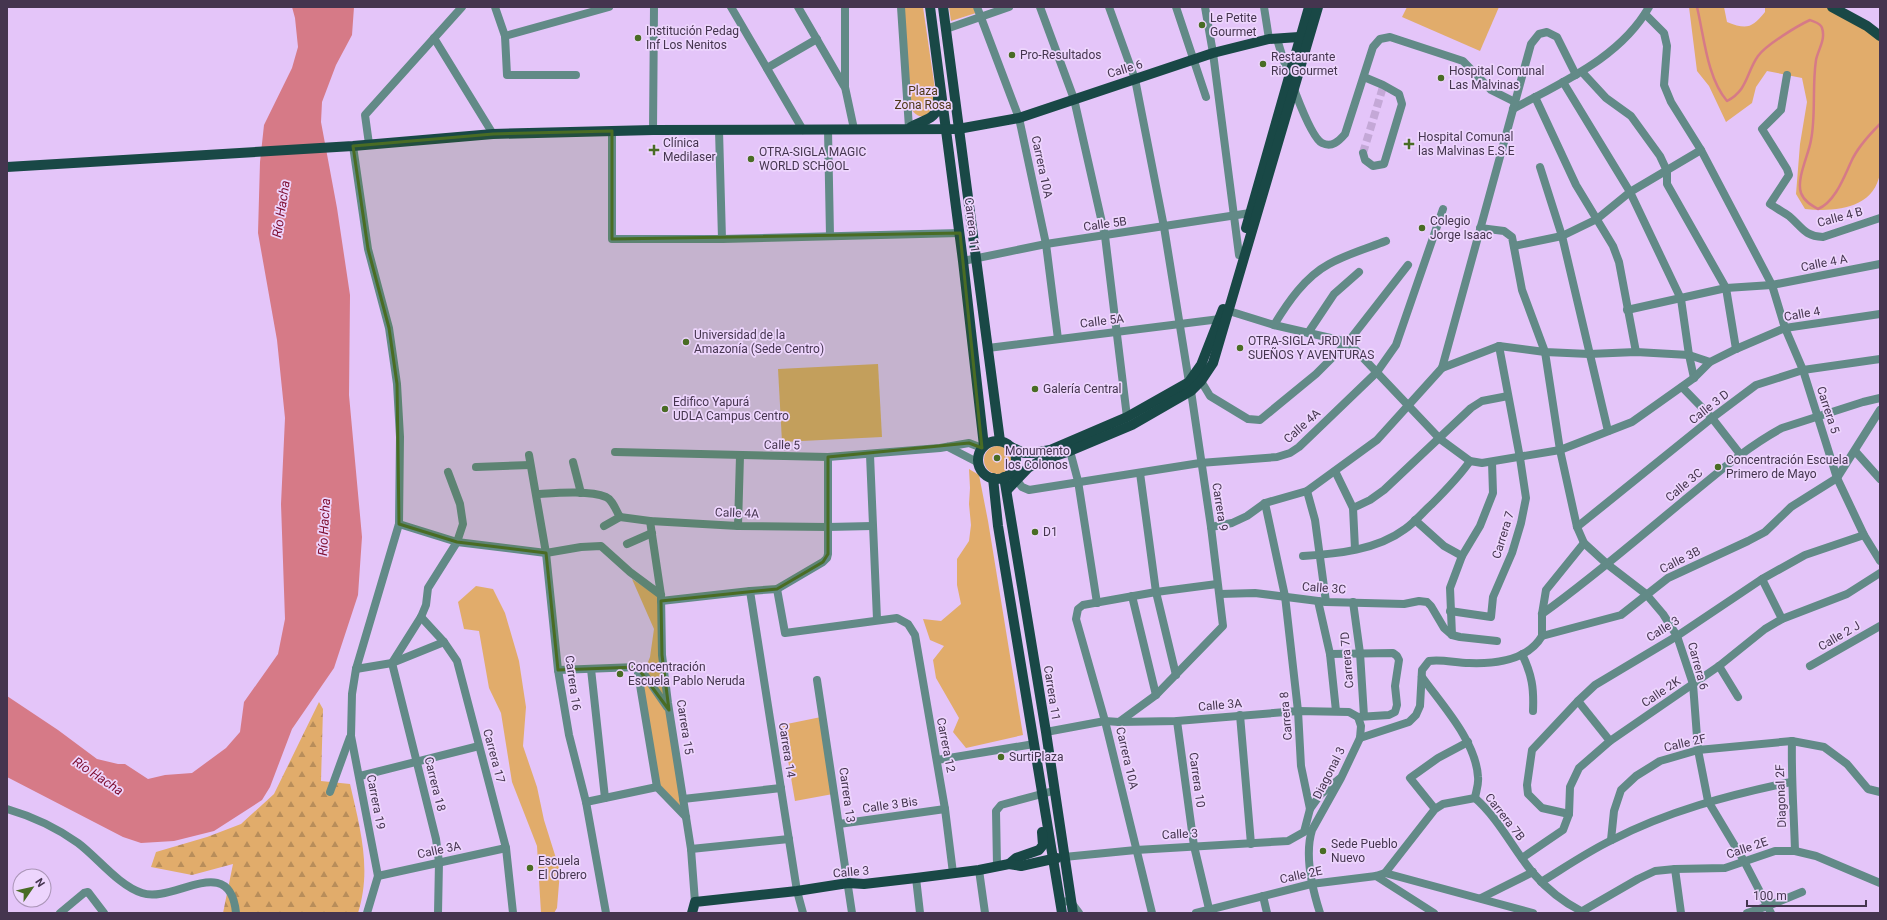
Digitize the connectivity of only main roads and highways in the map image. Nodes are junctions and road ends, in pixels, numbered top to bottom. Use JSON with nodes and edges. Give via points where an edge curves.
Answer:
{"nodes":[{"id":1,"x":930,"y":7,"type":"edge"},
{"id":2,"x":943,"y":7,"type":"edge"},
{"id":3,"x":1309,"y":7,"type":"edge"},
{"id":4,"x":1318,"y":7,"type":"edge"},
{"id":5,"x":1832,"y":7,"type":"edge"},
{"id":6,"x":1846,"y":7,"type":"edge"},
{"id":7,"x":1880,"y":29,"type":"edge"},
{"id":8,"x":1880,"y":36,"type":"edge"},
{"id":9,"x":1299,"y":37,"type":"junction"},
{"id":10,"x":941,"y":96,"type":"junction"},
{"id":11,"x":909,"y":128,"type":"junction"},
{"id":12,"x":946,"y":129,"type":"junction"},
{"id":13,"x":958,"y":130,"type":"junction"},
{"id":14,"x":7,"y":167,"type":"edge"},
{"id":15,"x":1190,"y":386,"type":"junction"},
{"id":16,"x":1000,"y":441,"type":"junction"},
{"id":17,"x":1011,"y":446,"type":"junction"},
{"id":18,"x":983,"y":447,"type":"junction"},
{"id":19,"x":1010,"y":477,"type":"junction"},
{"id":20,"x":993,"y":478,"type":"junction"},
{"id":21,"x":1046,"y":823,"type":"junction"},
{"id":22,"x":1064,"y":857,"type":"junction"},
{"id":23,"x":1052,"y":858,"type":"junction"},
{"id":24,"x":1009,"y":864,"type":"junction"},
{"id":25,"x":1065,"y":901,"type":"junction"},
{"id":26,"x":695,"y":902,"type":"joint"},
{"id":27,"x":692,"y":913,"type":"edge"},
{"id":28,"x":1062,"y":913,"type":"edge"},
{"id":29,"x":1072,"y":913,"type":"edge"}],
"edges":[{"from":1,"to":10,"type":"main road","name":"Carrera 11"},
{"from":2,"to":13,"type":"main road","name":"Carrera 11"},
{"from":3,"to":9,"type":"main road"},
{"from":4,"to":15,"type":"main road","via":[[1213,364],[1201,381]]},
{"from":5,"to":8,"type":"main road"},
{"from":6,"to":7,"type":"main road"},
{"from":9,"to":13,"type":"main road","name":"Calle 6","via":[[1273,39],[1213,53],[1019,118]]},
{"from":9,"to":15,"type":"main road","via":[[1220,319]]},
{"from":10,"to":11,"type":"main road","via":[[937,99],[938,107],[935,113]]},
{"from":10,"to":12,"type":"main road","name":"Carrera 11"},
{"from":11,"to":12,"type":"main road","name":"Calle 6"},
{"from":11,"to":14,"type":"main road","name":"Calle 6","via":[[493,134],[250,153]]},
{"from":12,"to":13,"type":"main road","name":"Calle 6"},
{"from":12,"to":18,"type":"main road","name":"Carrera 11"},
{"from":13,"to":16,"type":"main road","name":"Carrera 11"},
{"from":15,"to":17,"type":"main road","via":[[1127,417],[1050,450],[1024,453]]},
{"from":15,"to":19,"type":"main road","via":[[1132,425],[1040,461]]},
{"from":16,"to":17,"type":"main road"},
{"from":16,"to":18,"type":"main road"},
{"from":17,"to":19,"type":"main road","via":[[1016,463]]},
{"from":18,"to":20,"type":"main road","via":[[979,463],[982,470]]},
{"from":19,"to":20,"type":"main road"},
{"from":19,"to":22,"type":"main road","name":"Carrera 11","via":[[1007,490],[1011,524]]},
{"from":20,"to":21,"type":"main road","name":"Carrera 11","via":[[998,526]]},
{"from":21,"to":23,"type":"main road","name":"Carrera 11"},
{"from":21,"to":24,"type":"main road","name":"Calle 3","via":[[1042,832],[1043,845],[1039,850],[1016,858]]},
{"from":22,"to":23,"type":"main road","name":"Calle 3"},
{"from":22,"to":25,"type":"main road","name":"Carrera 11"},
{"from":23,"to":24,"type":"main road","name":"Calle 3","via":[[1022,866]]},
{"from":23,"to":25,"type":"main road","name":"Carrera 11"},
{"from":24,"to":26,"type":"main road","name":"Calle 3","via":[[916,878],[864,884],[848,883]]},
{"from":25,"to":28,"type":"main road","name":"Carrera 11"},
{"from":25,"to":29,"type":"main road","name":"Carrera 11"},
{"from":26,"to":27,"type":"main road","name":"Carrera 15"}]}
